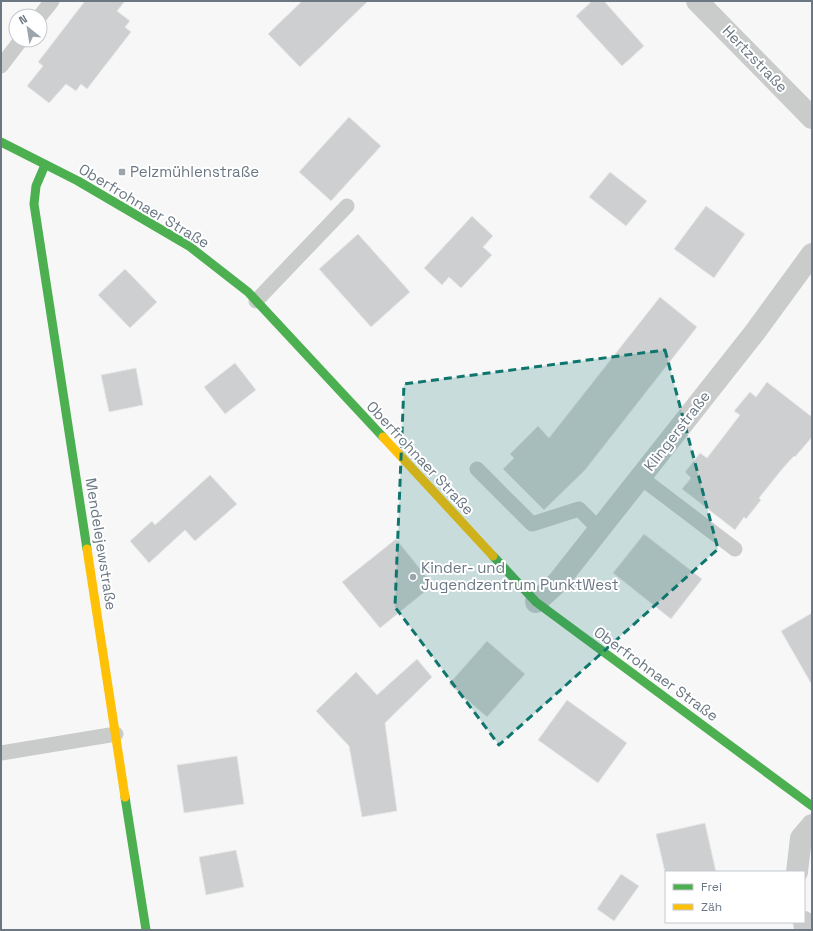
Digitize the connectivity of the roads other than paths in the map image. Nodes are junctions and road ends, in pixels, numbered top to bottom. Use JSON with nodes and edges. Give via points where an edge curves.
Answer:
{"nodes":[{"id":1,"x":697,"y":1,"type":"edge"},
{"id":2,"x":15,"y":48,"type":"edge"},
{"id":3,"x":1,"y":66,"type":"edge"},
{"id":4,"x":812,"y":118,"type":"edge"},
{"id":5,"x":1,"y":142,"type":"edge"},
{"id":6,"x":45,"y":165,"type":"junction"},
{"id":7,"x":348,"y":206,"type":"dead end"},
{"id":8,"x":812,"y":254,"type":"edge"},
{"id":9,"x":256,"y":301,"type":"junction"},
{"id":10,"x":477,"y":469,"type":"dead end"},
{"id":11,"x":640,"y":477,"type":"junction"},
{"id":12,"x":599,"y":529,"type":"junction"},
{"id":13,"x":735,"y":548,"type":"dead end"},
{"id":14,"x":536,"y":602,"type":"junction"},
{"id":15,"x":116,"y":734,"type":"junction"},
{"id":16,"x":1,"y":753,"type":"edge"},
{"id":17,"x":812,"y":806,"type":"edge"},
{"id":18,"x":812,"y":824,"type":"edge"},
{"id":19,"x":797,"y":871,"type":"edge"},
{"id":20,"x":146,"y":930,"type":"edge"}],
"edges":[{"from":1,"to":4,"type":"street","name":"Hertzstraße"},
{"from":2,"to":3,"type":"lane"},
{"from":5,"to":6,"type":"main road","name":"Oberfrohnaer Straße"},
{"from":6,"to":9,"type":"main road","name":"Oberfrohnaer Straße","via":[[85,185],[189,246]]},
{"from":6,"to":15,"type":"main road","name":"Mendelejewstraße","via":[[36,186],[34,204]]},
{"from":7,"to":9,"type":"lane"},
{"from":8,"to":11,"type":"street","name":"Klingerstraße","via":[[755,332]]},
{"from":9,"to":14,"type":"main road","name":"Oberfrohnaer Straße"},
{"from":10,"to":12,"type":"lane","via":[[532,524],[579,509]]},
{"from":11,"to":12,"type":"street","name":"Klingerstraße"},
{"from":11,"to":13,"type":"lane"},
{"from":12,"to":14,"type":"street","name":"Klingerstraße","via":[[557,582]]},
{"from":14,"to":17,"type":"main road","name":"Oberfrohnaer Straße"},
{"from":15,"to":16,"type":"lane"},
{"from":15,"to":20,"type":"main road","name":"Mendelejewstraße"},
{"from":18,"to":19,"type":"street","via":[[801,838]]}]}
